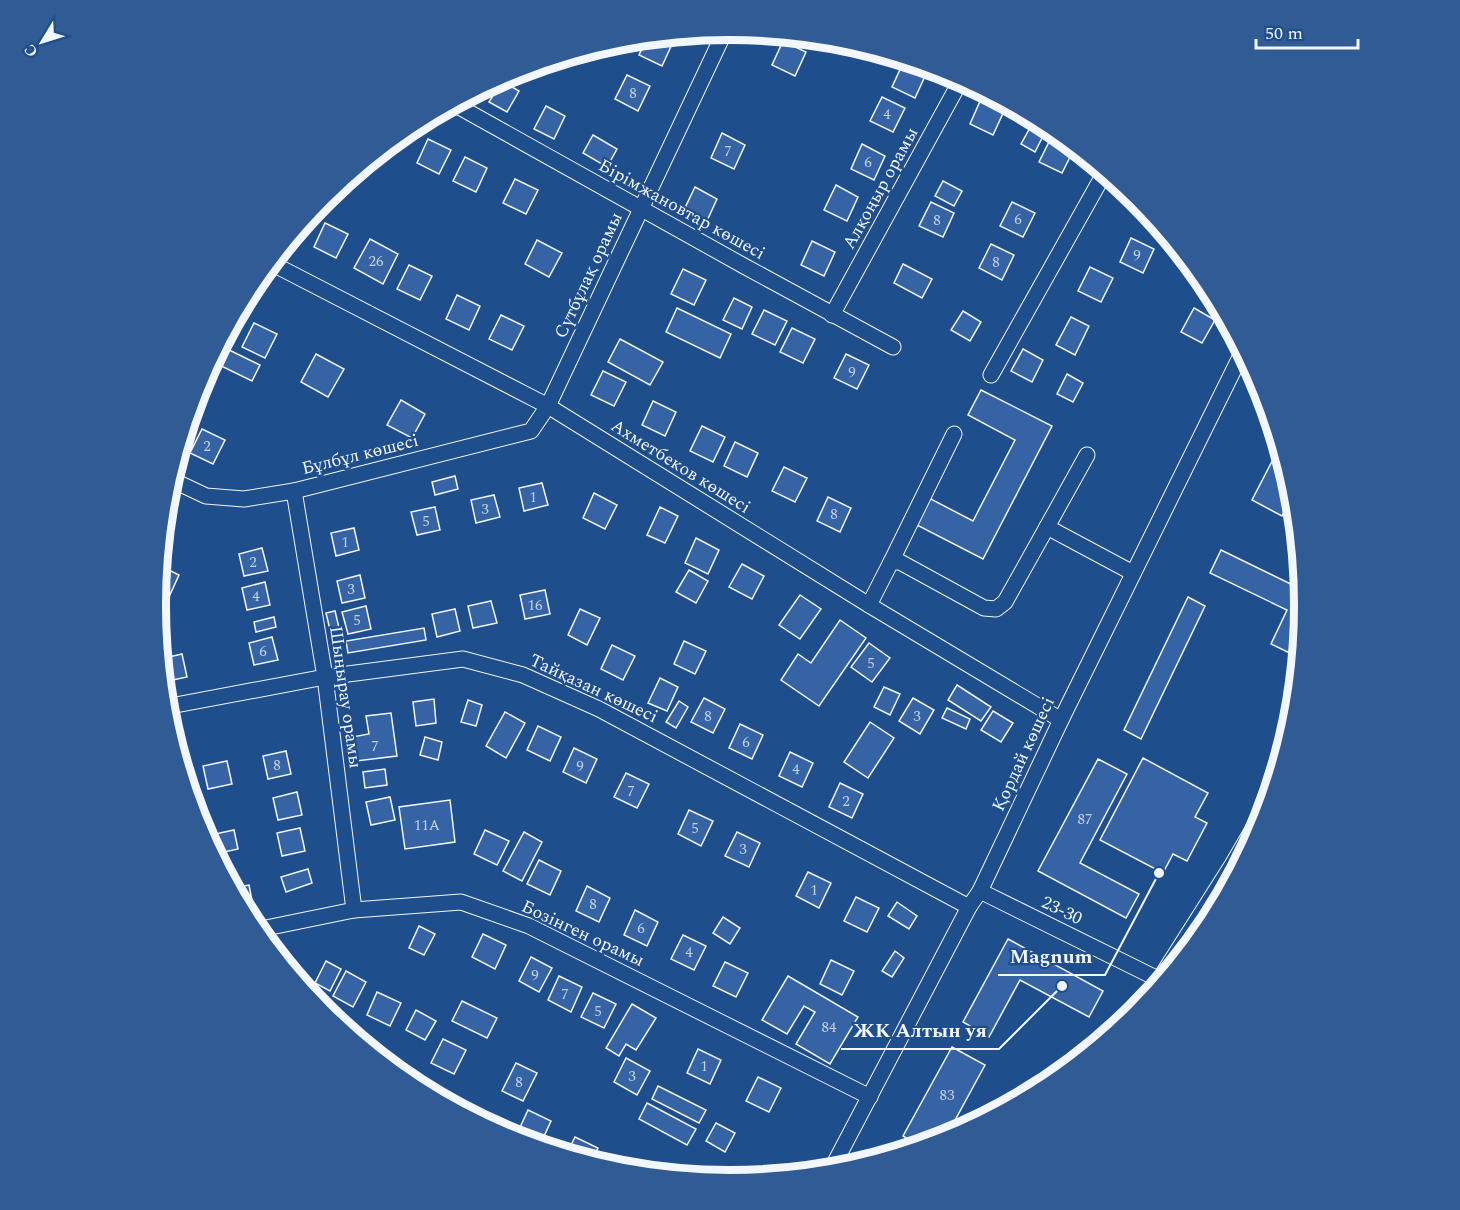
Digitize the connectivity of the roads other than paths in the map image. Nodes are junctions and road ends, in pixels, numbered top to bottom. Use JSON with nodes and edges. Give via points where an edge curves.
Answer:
{"nodes":[{"id":1,"x":720,"y":41,"type":"edge"},
{"id":2,"x":957,"y":88,"type":"edge"},
{"id":3,"x":462,"y":109,"type":"edge"},
{"id":4,"x":1101,"y":180,"type":"edge"},
{"id":5,"x":640,"y":208,"type":"junction"},
{"id":6,"x":278,"y":267,"type":"edge"},
{"id":7,"x":832,"y":315,"type":"junction"},
{"id":8,"x":893,"y":346,"type":"dead end"},
{"id":9,"x":1238,"y":360,"type":"edge"},
{"id":10,"x":991,"y":375,"type":"dead end"},
{"id":11,"x":548,"y":406,"type":"junction"},
{"id":12,"x":954,"y":434,"type":"dead end"},
{"id":13,"x":1087,"y":455,"type":"dead end"},
{"id":14,"x":179,"y":483,"type":"edge"},
{"id":15,"x":294,"y":490,"type":"junction"},
{"id":16,"x":1047,"y":527,"type":"junction"},
{"id":17,"x":891,"y":562,"type":"junction"},
{"id":18,"x":1133,"y":573,"type":"junction"},
{"id":19,"x":869,"y":605,"type":"junction"},
{"id":20,"x":325,"y":677,"type":"junction"},
{"id":21,"x":174,"y":705,"type":"edge"},
{"id":22,"x":1060,"y":720,"type":"junction"},
{"id":23,"x":980,"y":891,"type":"junction"},
{"id":24,"x":969,"y":908,"type":"junction"},
{"id":25,"x":354,"y":910,"type":"junction"},
{"id":26,"x":267,"y":928,"type":"edge"},
{"id":27,"x":1151,"y":980,"type":"edge"},
{"id":28,"x":870,"y":1097,"type":"junction"},
{"id":29,"x":837,"y":1160,"type":"edge"}],
"edges":[{"from":1,"to":5,"type":"street","name":"Cүтбұлақ орамы"},
{"from":2,"to":7,"type":"street","name":"Алқоңыр орамы"},
{"from":3,"to":5,"type":"street","name":"Бірімжановтар көшесі"},
{"from":4,"to":10,"type":"street"},
{"from":5,"to":7,"type":"street","name":"Бірімжановтар көшесі"},
{"from":5,"to":11,"type":"street","name":"Cүтбұлақ орамы"},
{"from":6,"to":11,"type":"street","name":"Ахметбеков көшесі"},
{"from":7,"to":8,"type":"street","name":"Бірімжановтар көшесі"},
{"from":9,"to":18,"type":"street","name":"Қордай көшесі"},
{"from":11,"to":15,"type":"street","name":"Бұлбұл көшесі","via":[[531,431]]},
{"from":11,"to":19,"type":"street","name":"Ахметбеков көшесі"},
{"from":12,"to":17,"type":"street"},
{"from":13,"to":16,"type":"street"},
{"from":14,"to":15,"type":"street","name":"Бұлбұл көшесі","via":[[206,496],[244,499]]},
{"from":15,"to":20,"type":"street","name":"Шыңырау орамы"},
{"from":16,"to":17,"type":"street","via":[[1005,602],[996,609],[984,608],[900,562]]},
{"from":16,"to":18,"type":"street"},
{"from":17,"to":19,"type":"street"},
{"from":18,"to":22,"type":"street","name":"Қордай көшесі"},
{"from":19,"to":22,"type":"street","name":"Ахметбеков көшесі"},
{"from":20,"to":21,"type":"street","name":"Тайқазан көшесі"},
{"from":20,"to":24,"type":"street","name":"Тайқазан көшесі","via":[[463,659],[524,675],[599,708]]},
{"from":20,"to":25,"type":"street","name":"Шыңырау орамы"},
{"from":22,"to":23,"type":"street","name":"Қордай көшесі"},
{"from":23,"to":24,"type":"street","name":"Қордай көшесі"},
{"from":23,"to":27,"type":"street","name":"23-30"},
{"from":24,"to":28,"type":"street","name":"Қордай көшесі"},
{"from":25,"to":26,"type":"street","name":"Бозінген орамы"},
{"from":25,"to":28,"type":"street","name":"Бозінген орамы","via":[[461,902],[529,926]]},
{"from":28,"to":29,"type":"street","name":"Қордай көшесі"}]}
